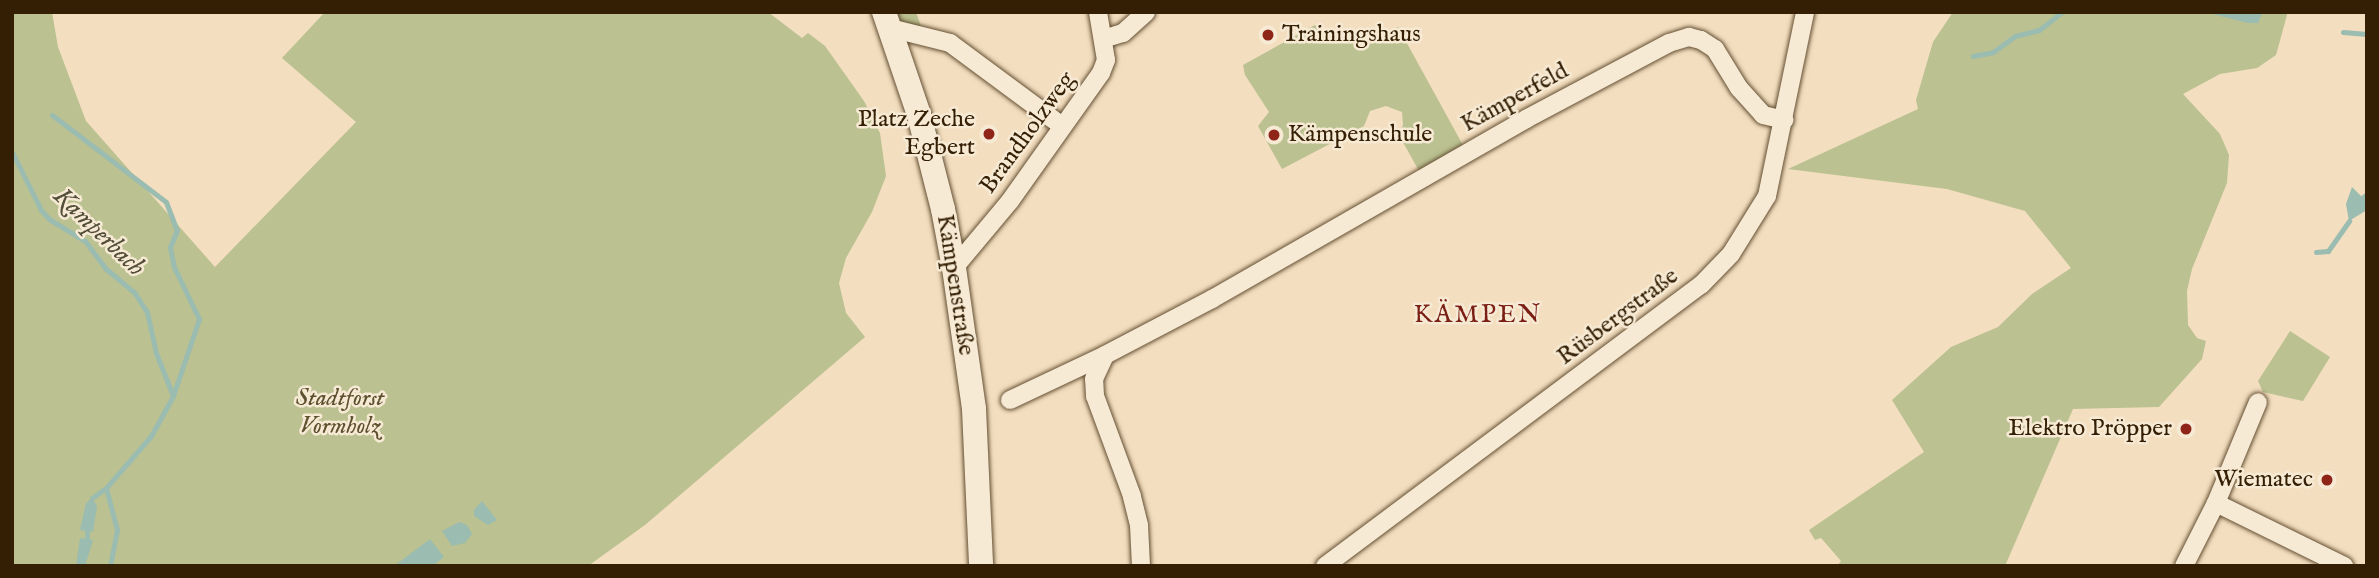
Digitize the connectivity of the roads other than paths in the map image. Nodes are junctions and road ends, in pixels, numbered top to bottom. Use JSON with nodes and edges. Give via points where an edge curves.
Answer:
{"nodes":[{"id":1,"x":1098,"y":12,"type":"edge"},
{"id":2,"x":1146,"y":12,"type":"edge"},
{"id":3,"x":1805,"y":12,"type":"edge"},
{"id":4,"x":887,"y":20,"type":"edge"},
{"id":5,"x":1103,"y":39,"type":"junction"},
{"id":6,"x":1784,"y":120,"type":"junction"},
{"id":7,"x":1062,"y":126,"type":"junction"},
{"id":8,"x":954,"y":268,"type":"junction"},
{"id":9,"x":1105,"y":355,"type":"junction"},
{"id":10,"x":1010,"y":400,"type":"dead end"},
{"id":11,"x":2258,"y":402,"type":"dead end"},
{"id":12,"x":2216,"y":503,"type":"junction"},
{"id":13,"x":981,"y":566,"type":"edge"},
{"id":14,"x":1141,"y":566,"type":"edge"},
{"id":15,"x":1325,"y":566,"type":"edge"},
{"id":16,"x":2184,"y":566,"type":"edge"},
{"id":17,"x":2344,"y":566,"type":"edge"}],
"edges":[{"from":1,"to":5,"type":"street","name":"Brandholzweg"},
{"from":2,"to":5,"type":"street","via":[[1123,33]]},
{"from":3,"to":6,"type":"street","name":"Rüsbergstraße"},
{"from":4,"to":7,"type":"street","via":[[950,43]]},
{"from":4,"to":8,"type":"street","name":"Kämpenstraße","via":[[932,164]]},
{"from":5,"to":7,"type":"street","name":"Brandholzweg","via":[[1106,60],[1101,73]]},
{"from":6,"to":9,"type":"street","name":"Kämperfeld","via":[[1763,115],[1708,45],[1689,37],[1669,43]]},
{"from":6,"to":15,"type":"street","name":"Rüsbergstraße","via":[[1767,196],[1731,254],[1702,285]]},
{"from":7,"to":8,"type":"street","name":"Brandholzweg","via":[[1010,201]]},
{"from":8,"to":13,"type":"street","name":"Kämpenstraße","via":[[974,409]]},
{"from":9,"to":10,"type":"street","name":"Kämperfeld"},
{"from":9,"to":14,"type":"street","via":[[1094,379],[1095,396],[1132,496]]},
{"from":11,"to":12,"type":"street"},
{"from":12,"to":16,"type":"street"},
{"from":12,"to":17,"type":"street"}]}
